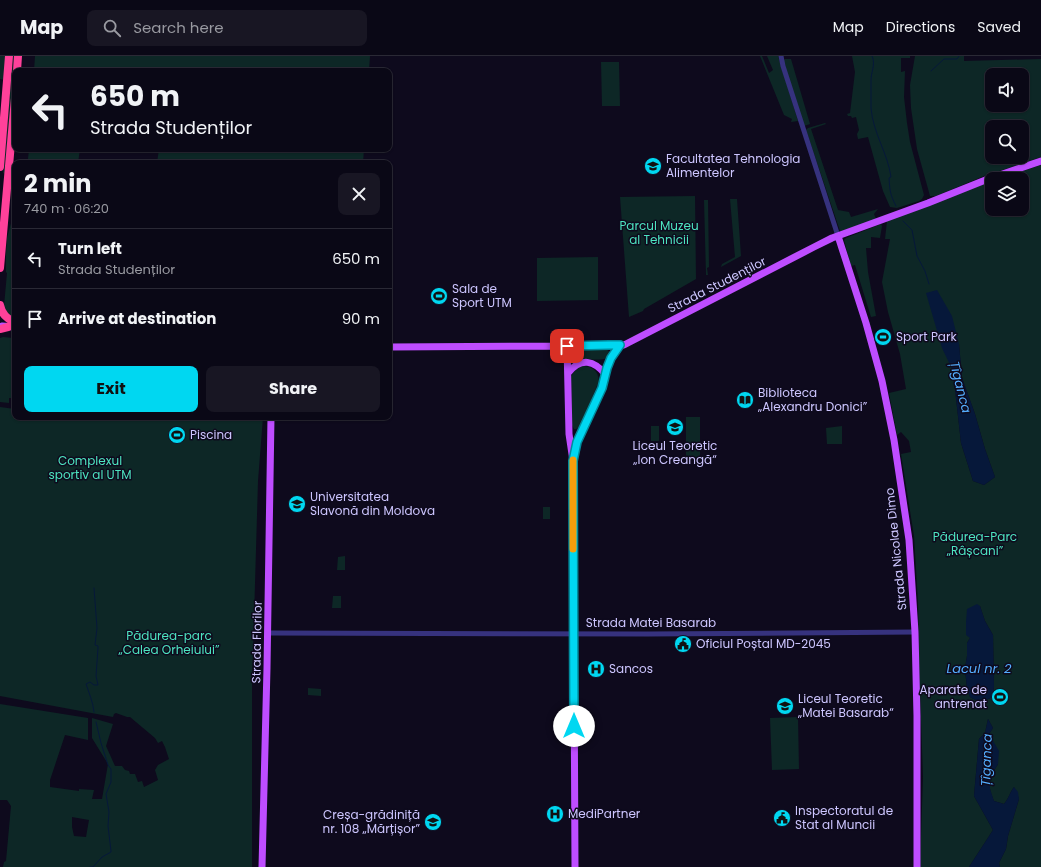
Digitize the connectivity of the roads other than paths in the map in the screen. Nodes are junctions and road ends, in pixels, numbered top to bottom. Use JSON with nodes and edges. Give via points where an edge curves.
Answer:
{"nodes":[{"id":1,"x":9,"y":56,"type":"edge"},
{"id":2,"x":18,"y":56,"type":"edge"},
{"id":3,"x":782,"y":56,"type":"edge"},
{"id":4,"x":17,"y":68,"type":"edge"},
{"id":5,"x":12,"y":120,"type":"edge"},
{"id":6,"x":1041,"y":161,"type":"edge"},
{"id":7,"x":0,"y":167,"type":"edge"},
{"id":8,"x":4,"y":180,"type":"edge"},
{"id":9,"x":838,"y":236,"type":"junction"},
{"id":10,"x":0,"y":268,"type":"edge"},
{"id":11,"x":0,"y":305,"type":"edge"},
{"id":12,"x":8,"y":326,"type":"edge"},
{"id":13,"x":620,"y":345,"type":"junction"},
{"id":14,"x":567,"y":346,"type":"junction"},
{"id":15,"x":392,"y":347,"type":"edge"},
{"id":16,"x":568,"y":372,"type":"junction"},
{"id":17,"x":606,"y":375,"type":"junction"},
{"id":18,"x":271,"y":420,"type":"edge"},
{"id":19,"x":569,"y":427,"type":"junction"},
{"id":20,"x":582,"y":430,"type":"junction"},
{"id":21,"x":573,"y":461,"type":"junction"},
{"id":22,"x":915,"y":632,"type":"junction"},
{"id":23,"x":268,"y":633,"type":"junction"},
{"id":24,"x":574,"y":633,"type":"junction"},
{"id":25,"x":262,"y":867,"type":"edge"},
{"id":26,"x":575,"y":867,"type":"edge"},
{"id":27,"x":917,"y":867,"type":"edge"}],
"edges":[{"from":1,"to":7,"type":"highway"},
{"from":2,"to":4,"type":"highway"},
{"from":3,"to":9,"type":"street","via":[[782,66]]},
{"from":5,"to":8,"type":"highway"},
{"from":6,"to":9,"type":"main road","name":"Strada Studenților"},
{"from":8,"to":10,"type":"highway"},
{"from":9,"to":13,"type":"main road","name":"Strada Studenților"},
{"from":9,"to":22,"type":"main road","name":"Strada Nicolae Dimo","via":[[875,354],[894,440],[909,540]]},
{"from":11,"to":12,"type":"highway"},
{"from":13,"to":14,"type":"main road","name":"Strada Studenților"},
{"from":13,"to":17,"type":"main road","via":[[611,358]]},
{"from":14,"to":15,"type":"main road","name":"Strada Studenților"},
{"from":14,"to":16,"type":"main road"},
{"from":16,"to":17,"type":"main road","via":[[577,364],[589,362],[599,367]]},
{"from":16,"to":19,"type":"main road"},
{"from":17,"to":20,"type":"main road"},
{"from":18,"to":23,"type":"main road","name":"Strada Florilor"},
{"from":19,"to":20,"type":"main road","via":[[575,431]]},
{"from":19,"to":21,"type":"main road"},
{"from":20,"to":21,"type":"main road"},
{"from":21,"to":24,"type":"main road"},
{"from":22,"to":24,"type":"street","name":"Strada Matei Basarab"},
{"from":22,"to":27,"type":"main road","name":"Strada Nicolae Dimo"},
{"from":23,"to":24,"type":"street","name":"Strada Matei Basarab"},
{"from":23,"to":25,"type":"main road","name":"Strada Florilor"},
{"from":24,"to":26,"type":"main road"}]}
